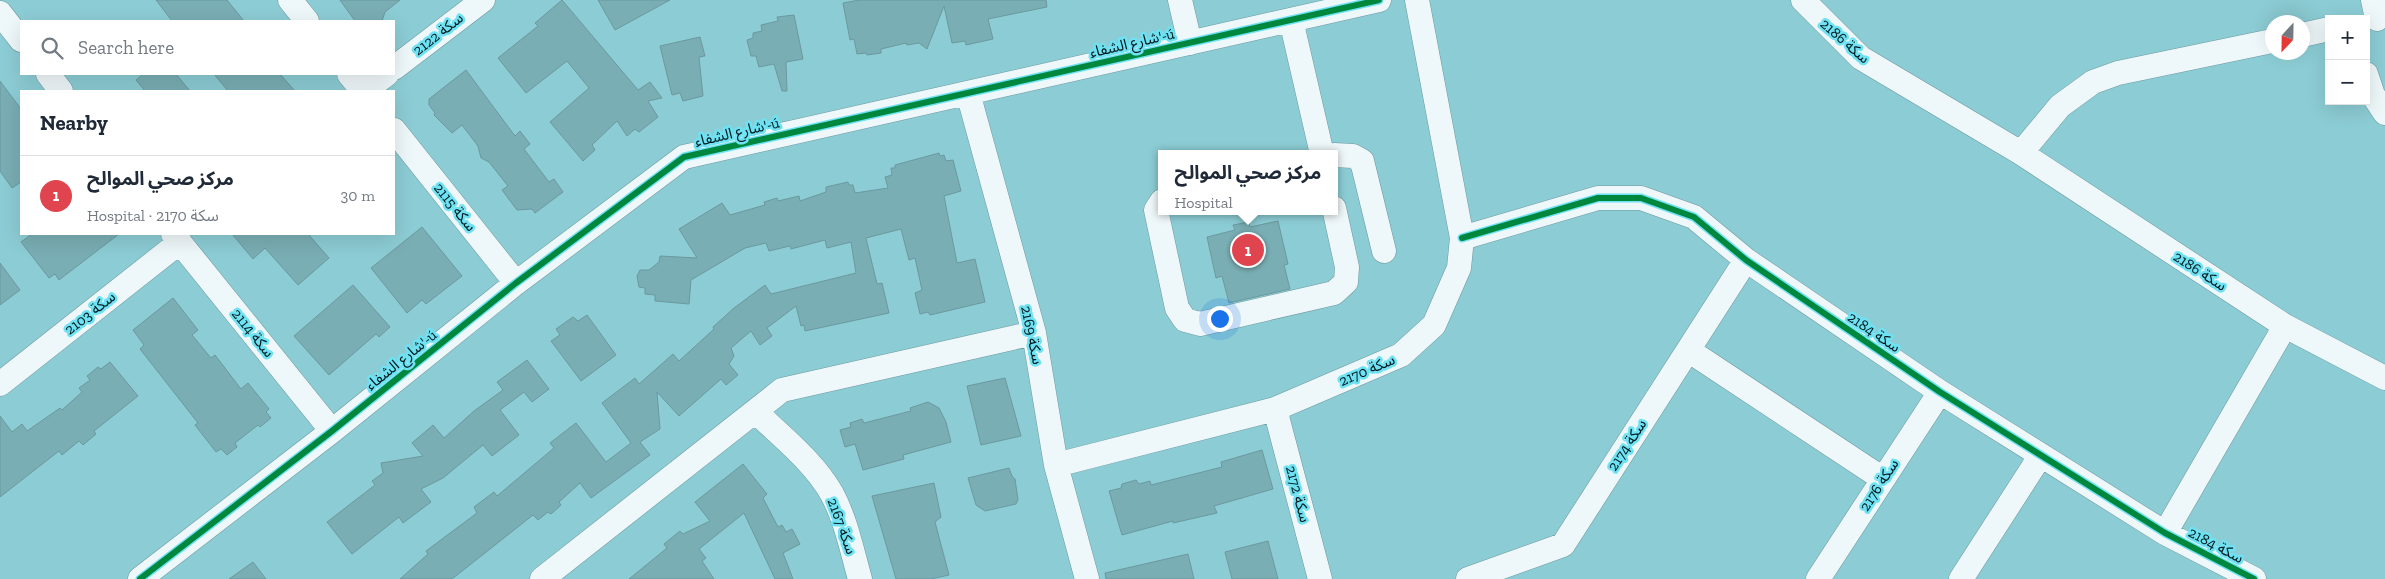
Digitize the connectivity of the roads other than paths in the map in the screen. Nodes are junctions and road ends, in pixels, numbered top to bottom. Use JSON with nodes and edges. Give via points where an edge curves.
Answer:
{"nodes":[{"id":1,"x":290,"y":0,"type":"edge"},
{"id":2,"x":483,"y":0,"type":"edge"},
{"id":3,"x":1180,"y":0,"type":"edge"},
{"id":4,"x":1380,"y":0,"type":"edge"},
{"id":5,"x":1417,"y":0,"type":"edge"},
{"id":6,"x":1802,"y":0,"type":"edge"},
{"id":7,"x":0,"y":13,"type":"edge"},
{"id":8,"x":306,"y":20,"type":"edge"},
{"id":9,"x":1292,"y":20,"type":"junction"},
{"id":10,"x":2325,"y":30,"type":"edge"},
{"id":11,"x":2310,"y":33,"type":"edge"},
{"id":12,"x":20,"y":39,"type":"edge"},
{"id":13,"x":2265,"y":42,"type":"edge"},
{"id":14,"x":1190,"y":43,"type":"junction"},
{"id":15,"x":395,"y":67,"type":"edge"},
{"id":16,"x":49,"y":75,"type":"edge"},
{"id":17,"x":350,"y":75,"type":"edge"},
{"id":18,"x":386,"y":75,"type":"edge"},
{"id":19,"x":2370,"y":86,"type":"edge"},
{"id":20,"x":60,"y":90,"type":"edge"},
{"id":21,"x":362,"y":90,"type":"edge"},
{"id":22,"x":364,"y":90,"type":"edge"},
{"id":23,"x":968,"y":93,"type":"junction"},
{"id":24,"x":2385,"y":113,"type":"edge"},
{"id":25,"x":395,"y":131,"type":"edge"},
{"id":26,"x":1321,"y":150,"type":"edge"},
{"id":27,"x":2021,"y":153,"type":"junction"},
{"id":28,"x":1338,"y":154,"type":"edge"},
{"id":29,"x":1158,"y":207,"type":"edge"},
{"id":30,"x":1336,"y":215,"type":"edge"},
{"id":31,"x":176,"y":238,"type":"edge"},
{"id":32,"x":1462,"y":238,"type":"junction"},
{"id":33,"x":1384,"y":252,"type":"dead end"},
{"id":34,"x":1746,"y":260,"type":"junction"},
{"id":35,"x":516,"y":283,"type":"junction"},
{"id":36,"x":2285,"y":326,"type":"junction"},
{"id":37,"x":1034,"y":333,"type":"junction"},
{"id":38,"x":1688,"y":350,"type":"junction"},
{"id":39,"x":2384,"y":375,"type":"edge"},
{"id":40,"x":0,"y":384,"type":"edge"},
{"id":41,"x":1940,"y":392,"type":"junction"},
{"id":42,"x":1275,"y":409,"type":"junction"},
{"id":43,"x":756,"y":412,"type":"junction"},
{"id":44,"x":332,"y":431,"type":"junction"},
{"id":45,"x":2041,"y":455,"type":"junction"},
{"id":46,"x":1056,"y":465,"type":"junction"},
{"id":47,"x":1883,"y":479,"type":"junction"},
{"id":48,"x":2165,"y":533,"type":"junction"},
{"id":49,"x":143,"y":578,"type":"edge"},
{"id":50,"x":542,"y":579,"type":"edge"},
{"id":51,"x":860,"y":579,"type":"edge"},
{"id":52,"x":1087,"y":579,"type":"edge"},
{"id":53,"x":1320,"y":579,"type":"edge"},
{"id":54,"x":1468,"y":579,"type":"edge"},
{"id":55,"x":1818,"y":579,"type":"edge"},
{"id":56,"x":1961,"y":579,"type":"edge"},
{"id":57,"x":2254,"y":579,"type":"edge"}],
"edges":[{"from":1,"to":8,"type":"street"},
{"from":2,"to":15,"type":"street","name":"سكة 2122"},
{"from":3,"to":14,"type":"street"},
{"from":4,"to":9,"type":"street","name":"شارع الشفاء'-ú"},
{"from":5,"to":32,"type":"street","name":"سكة 2170"},
{"from":6,"to":27,"type":"street","name":"سكة 2186","via":[[1861,58]]},
{"from":7,"to":12,"type":"street"},
{"from":9,"to":14,"type":"street","name":"شارع الشفاء'-ú"},
{"from":9,"to":26,"type":"street"},
{"from":10,"to":11,"type":"street"},
{"from":13,"to":27,"type":"street","via":[[2118,73],[2092,82],[2060,106]]},
{"from":14,"to":23,"type":"street","name":"شارع الشفاء'-ú"},
{"from":16,"to":20,"type":"street"},
{"from":17,"to":21,"type":"street"},
{"from":18,"to":22,"type":"street"},
{"from":19,"to":24,"type":"street"},
{"from":23,"to":35,"type":"street","name":"شارع الشفاء'-ú","via":[[684,156]]},
{"from":23,"to":37,"type":"street","name":"سكة 2169"},
{"from":25,"to":35,"type":"street","name":"سكة 2115"},
{"from":27,"to":36,"type":"street","name":"سكة 2186"},
{"from":28,"to":33,"type":"street","via":[[1362,161]]},
{"from":29,"to":30,"type":"street","via":[[1156,210],[1177,308],[1185,320],[1200,324],[1334,293],[1346,282],[1347,267]]},
{"from":31,"to":40,"type":"street","name":"سكة 2103"},
{"from":31,"to":44,"type":"street","name":"سكة 2114"},
{"from":32,"to":34,"type":"street","name":"سكة 2184","via":[[1598,198],[1641,198],[1694,217]]},
{"from":32,"to":42,"type":"street","name":"سكة 2170","via":[[1459,268],[1434,325],[1401,355]]},
{"from":34,"to":38,"type":"street","name":"سكة 2174"},
{"from":34,"to":41,"type":"street","name":"سكة 2184"},
{"from":35,"to":44,"type":"street","name":"شارع الشفاء'-ú"},
{"from":36,"to":39,"type":"street","name":"سكة 2186"},
{"from":36,"to":48,"type":"street"},
{"from":37,"to":43,"type":"street","via":[[782,390]]},
{"from":37,"to":46,"type":"street","name":"سكة 2169"},
{"from":38,"to":47,"type":"street"},
{"from":38,"to":54,"type":"street","name":"سكة 2174","via":[[1563,545]]},
{"from":41,"to":45,"type":"street","name":"سكة 2184"},
{"from":41,"to":47,"type":"street","name":"سكة 2176"},
{"from":42,"to":46,"type":"street","name":"سكة 2170"},
{"from":42,"to":53,"type":"street","name":"سكة 2172"},
{"from":43,"to":50,"type":"street"},
{"from":43,"to":51,"type":"street","name":"سكة 2167","via":[[809,462],[832,494]]},
{"from":44,"to":49,"type":"street","name":"شارع الشفاء'-ú"},
{"from":45,"to":48,"type":"street","name":"سكة 2184"},
{"from":45,"to":56,"type":"street"},
{"from":46,"to":52,"type":"street","name":"سكة 2169"},
{"from":47,"to":55,"type":"street","name":"سكة 2176"},
{"from":48,"to":57,"type":"street","name":"سكة 2184"}]}
